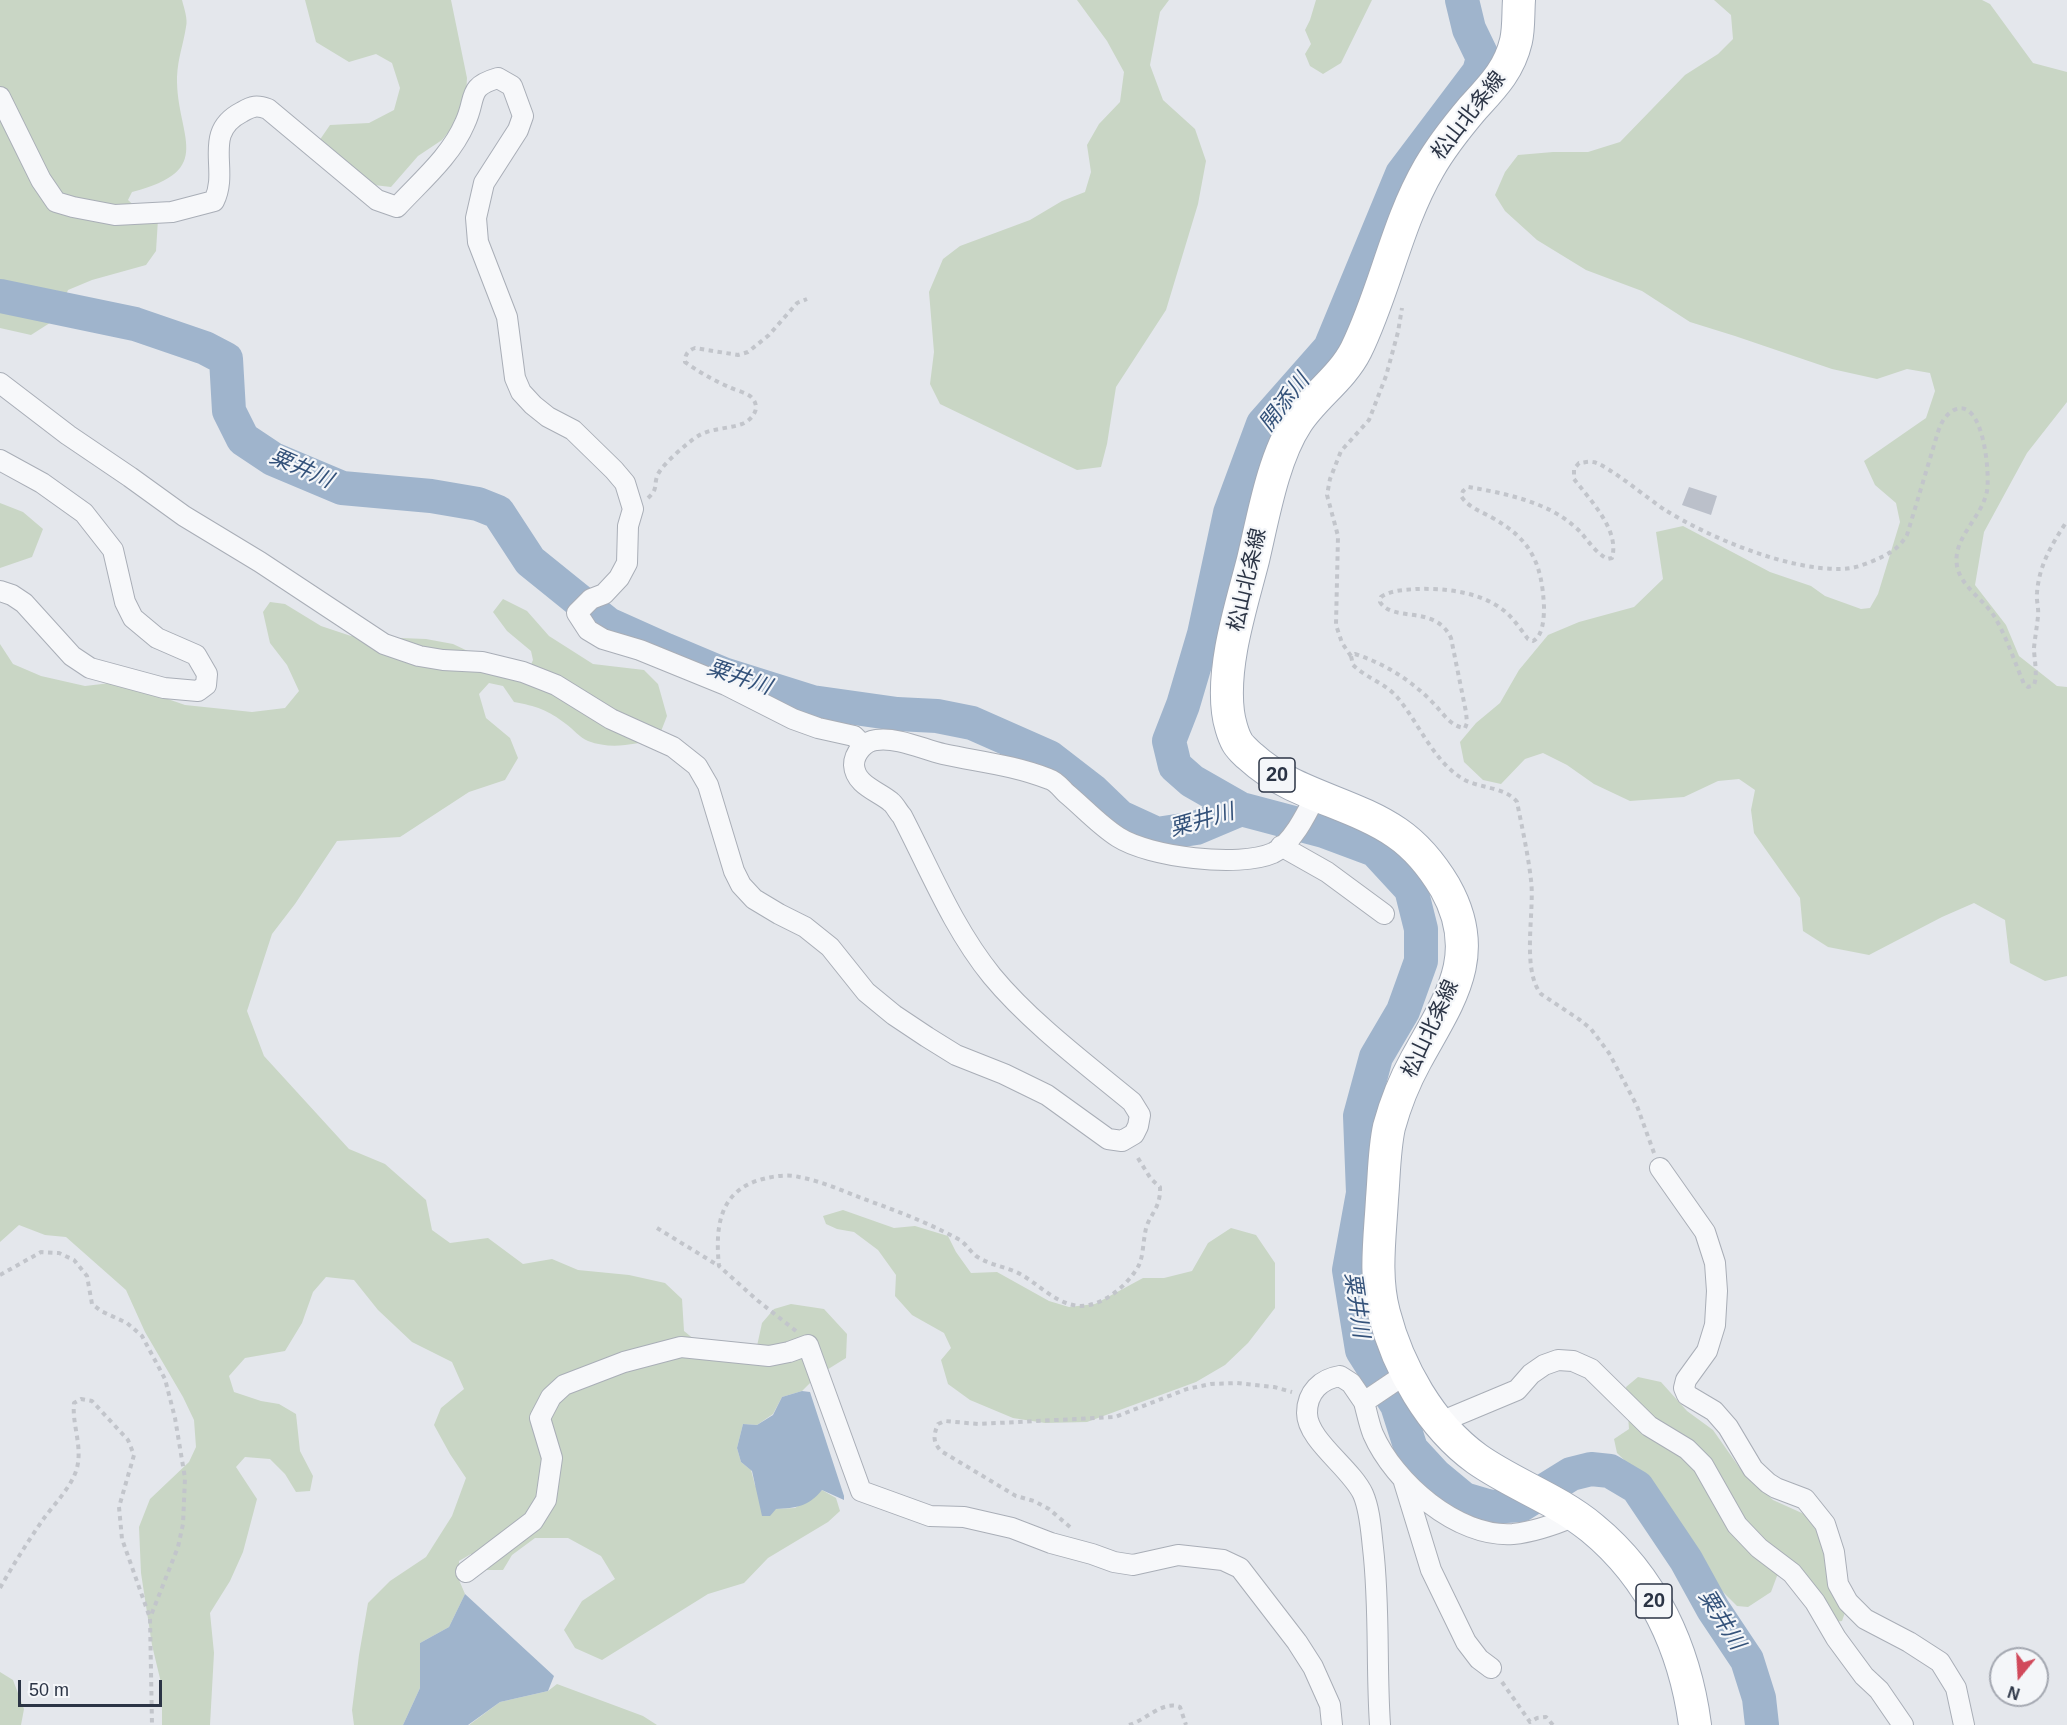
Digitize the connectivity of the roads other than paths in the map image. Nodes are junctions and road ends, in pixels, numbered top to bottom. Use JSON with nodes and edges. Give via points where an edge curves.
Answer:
{"nodes":[{"id":1,"x":1519,"y":0,"type":"edge"},
{"id":2,"x":0,"y":98,"type":"edge"},
{"id":3,"x":0,"y":383,"type":"edge"},
{"id":4,"x":0,"y":460,"type":"edge"},
{"id":5,"x":0,"y":591,"type":"edge"},
{"id":6,"x":863,"y":745,"type":"junction"},
{"id":7,"x":1312,"y":803,"type":"junction"},
{"id":8,"x":1287,"y":841,"type":"junction"},
{"id":9,"x":1384,"y":914,"type":"dead end"},
{"id":10,"x":1660,"y":1168,"type":"road end"},
{"id":11,"x":1401,"y":1378,"type":"junction"},
{"id":12,"x":1366,"y":1401,"type":"junction"},
{"id":13,"x":1438,"y":1423,"type":"junction"},
{"id":14,"x":1404,"y":1482,"type":"junction"},
{"id":15,"x":1569,"y":1512,"type":"junction"},
{"id":16,"x":466,"y":1572,"type":"dead end"},
{"id":17,"x":1491,"y":1668,"type":"road end"},
{"id":18,"x":1332,"y":1725,"type":"edge"},
{"id":19,"x":1380,"y":1725,"type":"edge"},
{"id":20,"x":1695,"y":1725,"type":"edge"},
{"id":21,"x":1903,"y":1725,"type":"edge"},
{"id":22,"x":1964,"y":1725,"type":"edge"}],
"edges":[{"from":1,"to":7,"type":"main road","name":"松山北条線","number":"20","via":[[1517,39],[1504,75],[1440,149],[1415,191],[1353,357],[1297,422],[1279,460],[1265,510],[1235,631],[1228,674],[1228,714],[1237,744],[1260,766]]},
{"from":2,"to":6,"type":"street","via":[[56,202],[115,216],[172,212],[214,201],[219,190],[217,142],[221,131],[234,116],[259,105],[377,200],[398,207],[450,150],[465,124],[474,89],[498,78],[512,86],[523,116],[484,183],[476,218],[478,242],[507,317],[515,378],[532,405],[573,430],[614,470],[625,483],[633,509],[628,526],[627,563],[619,578],[577,613],[588,630],[603,639],[726,685],[793,719],[854,736]]},
{"from":3,"to":6,"type":"street","via":[[184,516],[260,561],[384,644],[419,656],[482,662],[523,672],[556,685],[611,719],[674,747],[697,766],[708,785],[734,870],[754,899],[805,927],[830,947],[866,992],[927,1037],[956,1055],[1047,1095],[1107,1140],[1128,1139],[1138,1126],[1140,1115],[1132,1102],[1019,1006],[991,975],[949,913],[902,816],[892,802],[860,780],[854,766]]},
{"from":4,"to":5,"type":"street","via":[[84,513],[113,550],[125,602],[133,618],[157,638],[196,655],[207,674],[206,685],[198,691],[164,688],[90,668],[72,656],[24,603]]},
{"from":6,"to":8,"type":"street","via":[[889,739],[960,758],[1000,763],[1052,780],[1116,836],[1150,851],[1229,859],[1274,852]]},
{"from":7,"to":8,"type":"street"},
{"from":7,"to":11,"type":"main road","name":"松山北条線","number":"20","via":[[1370,818],[1400,835],[1426,860],[1446,889],[1459,921],[1462,957],[1452,995],[1413,1064],[1400,1096],[1389,1129],[1384,1165],[1378,1277]]},
{"from":8,"to":9,"type":"street"},
{"from":10,"to":22,"type":"street","via":[[1705,1233],[1715,1263],[1715,1325],[1707,1351],[1686,1380],[1687,1395],[1713,1411],[1728,1427],[1753,1469],[1768,1483],[1805,1499],[1825,1524],[1838,1584],[1848,1602],[1865,1619],[1940,1662],[1956,1688]]},
{"from":11,"to":12,"type":"street"},
{"from":11,"to":13,"type":"main road","name":"松山北条線","number":"20"},
{"from":12,"to":14,"type":"street","via":[[1373,1434]]},
{"from":12,"to":19,"type":"street","via":[[1340,1376],[1328,1378],[1310,1396],[1307,1413],[1310,1427],[1363,1494],[1371,1524]]},
{"from":13,"to":15,"type":"main road","name":"松山北条線","number":"20","via":[[1475,1458]]},
{"from":13,"to":21,"type":"street","via":[[1517,1390],[1530,1374],[1558,1360],[1591,1369],[1649,1426],[1687,1449],[1703,1465],[1737,1525],[1792,1573]]},
{"from":14,"to":15,"type":"street","via":[[1439,1510],[1467,1526],[1486,1531],[1512,1534],[1557,1524]]},
{"from":14,"to":17,"type":"street","via":[[1431,1570],[1466,1642]]},
{"from":15,"to":20,"type":"main road","name":"松山北条線","number":"20","via":[[1623,1558],[1666,1621],[1688,1677]]},
{"from":16,"to":18,"type":"street","via":[[533,1521],[546,1500],[552,1458],[540,1418],[551,1397],[564,1384],[681,1347],[769,1356],[808,1345],[861,1491],[930,1516],[964,1517],[1012,1528],[1114,1562],[1133,1565],[1178,1555],[1223,1560],[1240,1568],[1313,1667],[1330,1705]]}]}
